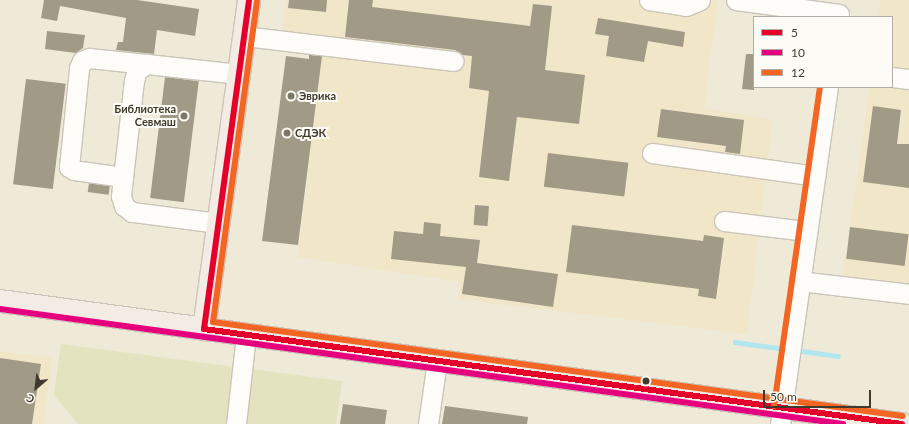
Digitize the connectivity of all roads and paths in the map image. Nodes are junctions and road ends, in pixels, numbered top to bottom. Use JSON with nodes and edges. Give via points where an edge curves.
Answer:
{"nodes":[{"id":1,"x":249,"y":0,"type":"edge"},
{"id":2,"x":649,"y":0,"type":"edge"},
{"id":3,"x":700,"y":0,"type":"edge"},
{"id":4,"x":730,"y":2,"type":"edge"},
{"id":5,"x":839,"y":10,"type":"edge"},
{"id":6,"x":776,"y":11,"type":"edge"},
{"id":7,"x":244,"y":36,"type":"junction"},
{"id":8,"x":454,"y":61,"type":"dead end"},
{"id":9,"x":147,"y":64,"type":"junction"},
{"id":10,"x":239,"y":74,"type":"junction"},
{"id":11,"x":893,"y":77,"type":"edge"},
{"id":12,"x":909,"y":79,"type":"edge"},
{"id":13,"x":828,"y":88,"type":"edge"},
{"id":14,"x":652,"y":154,"type":"dead end"},
{"id":15,"x":815,"y":176,"type":"junction"},
{"id":16,"x":123,"y":177,"type":"junction"},
{"id":17,"x":724,"y":221,"type":"dead end"},
{"id":18,"x":218,"y":223,"type":"junction"},
{"id":19,"x":806,"y":230,"type":"junction"},
{"id":20,"x":799,"y":280,"type":"junction"},
{"id":21,"x":909,"y":294,"type":"edge"},
{"id":22,"x":0,"y":301,"type":"edge"},
{"id":23,"x":204,"y":329,"type":"junction"},
{"id":24,"x":246,"y":335,"type":"junction"},
{"id":25,"x":437,"y":361,"type":"junction"},
{"id":26,"x":781,"y":416,"type":"edge"},
{"id":27,"x":236,"y":424,"type":"edge"},
{"id":28,"x":428,"y":424,"type":"edge"},
{"id":29,"x":902,"y":424,"type":"edge"}],
"edges":[{"from":1,"to":7,"type":"main road"},
{"from":2,"to":3,"type":"street","via":[[686,6]]},
{"from":4,"to":6,"type":"street"},
{"from":5,"to":6,"type":"street"},
{"from":7,"to":8,"type":"street"},
{"from":7,"to":10,"type":"main road"},
{"from":9,"to":10,"type":"street"},
{"from":9,"to":16,"type":"street","via":[[137,70],[134,81]]},
{"from":9,"to":16,"type":"street","via":[[89,58],[82,61],[79,68],[69,167],[74,170]]},
{"from":10,"to":18,"type":"main road"},
{"from":11,"to":12,"type":"street"},
{"from":13,"to":15,"type":"street"},
{"from":14,"to":15,"type":"street"},
{"from":15,"to":19,"type":"street"},
{"from":16,"to":18,"type":"street","via":[[121,196],[124,206],[132,212]]},
{"from":17,"to":19,"type":"street"},
{"from":18,"to":23,"type":"main road"},
{"from":19,"to":20,"type":"street"},
{"from":20,"to":21,"type":"street"},
{"from":20,"to":26,"type":"street"},
{"from":22,"to":23,"type":"main road"},
{"from":23,"to":24,"type":"main road"},
{"from":24,"to":25,"type":"main road"},
{"from":24,"to":27,"type":"street"},
{"from":25,"to":26,"type":"main road"},
{"from":25,"to":28,"type":"street"},
{"from":26,"to":29,"type":"main road"}]}
